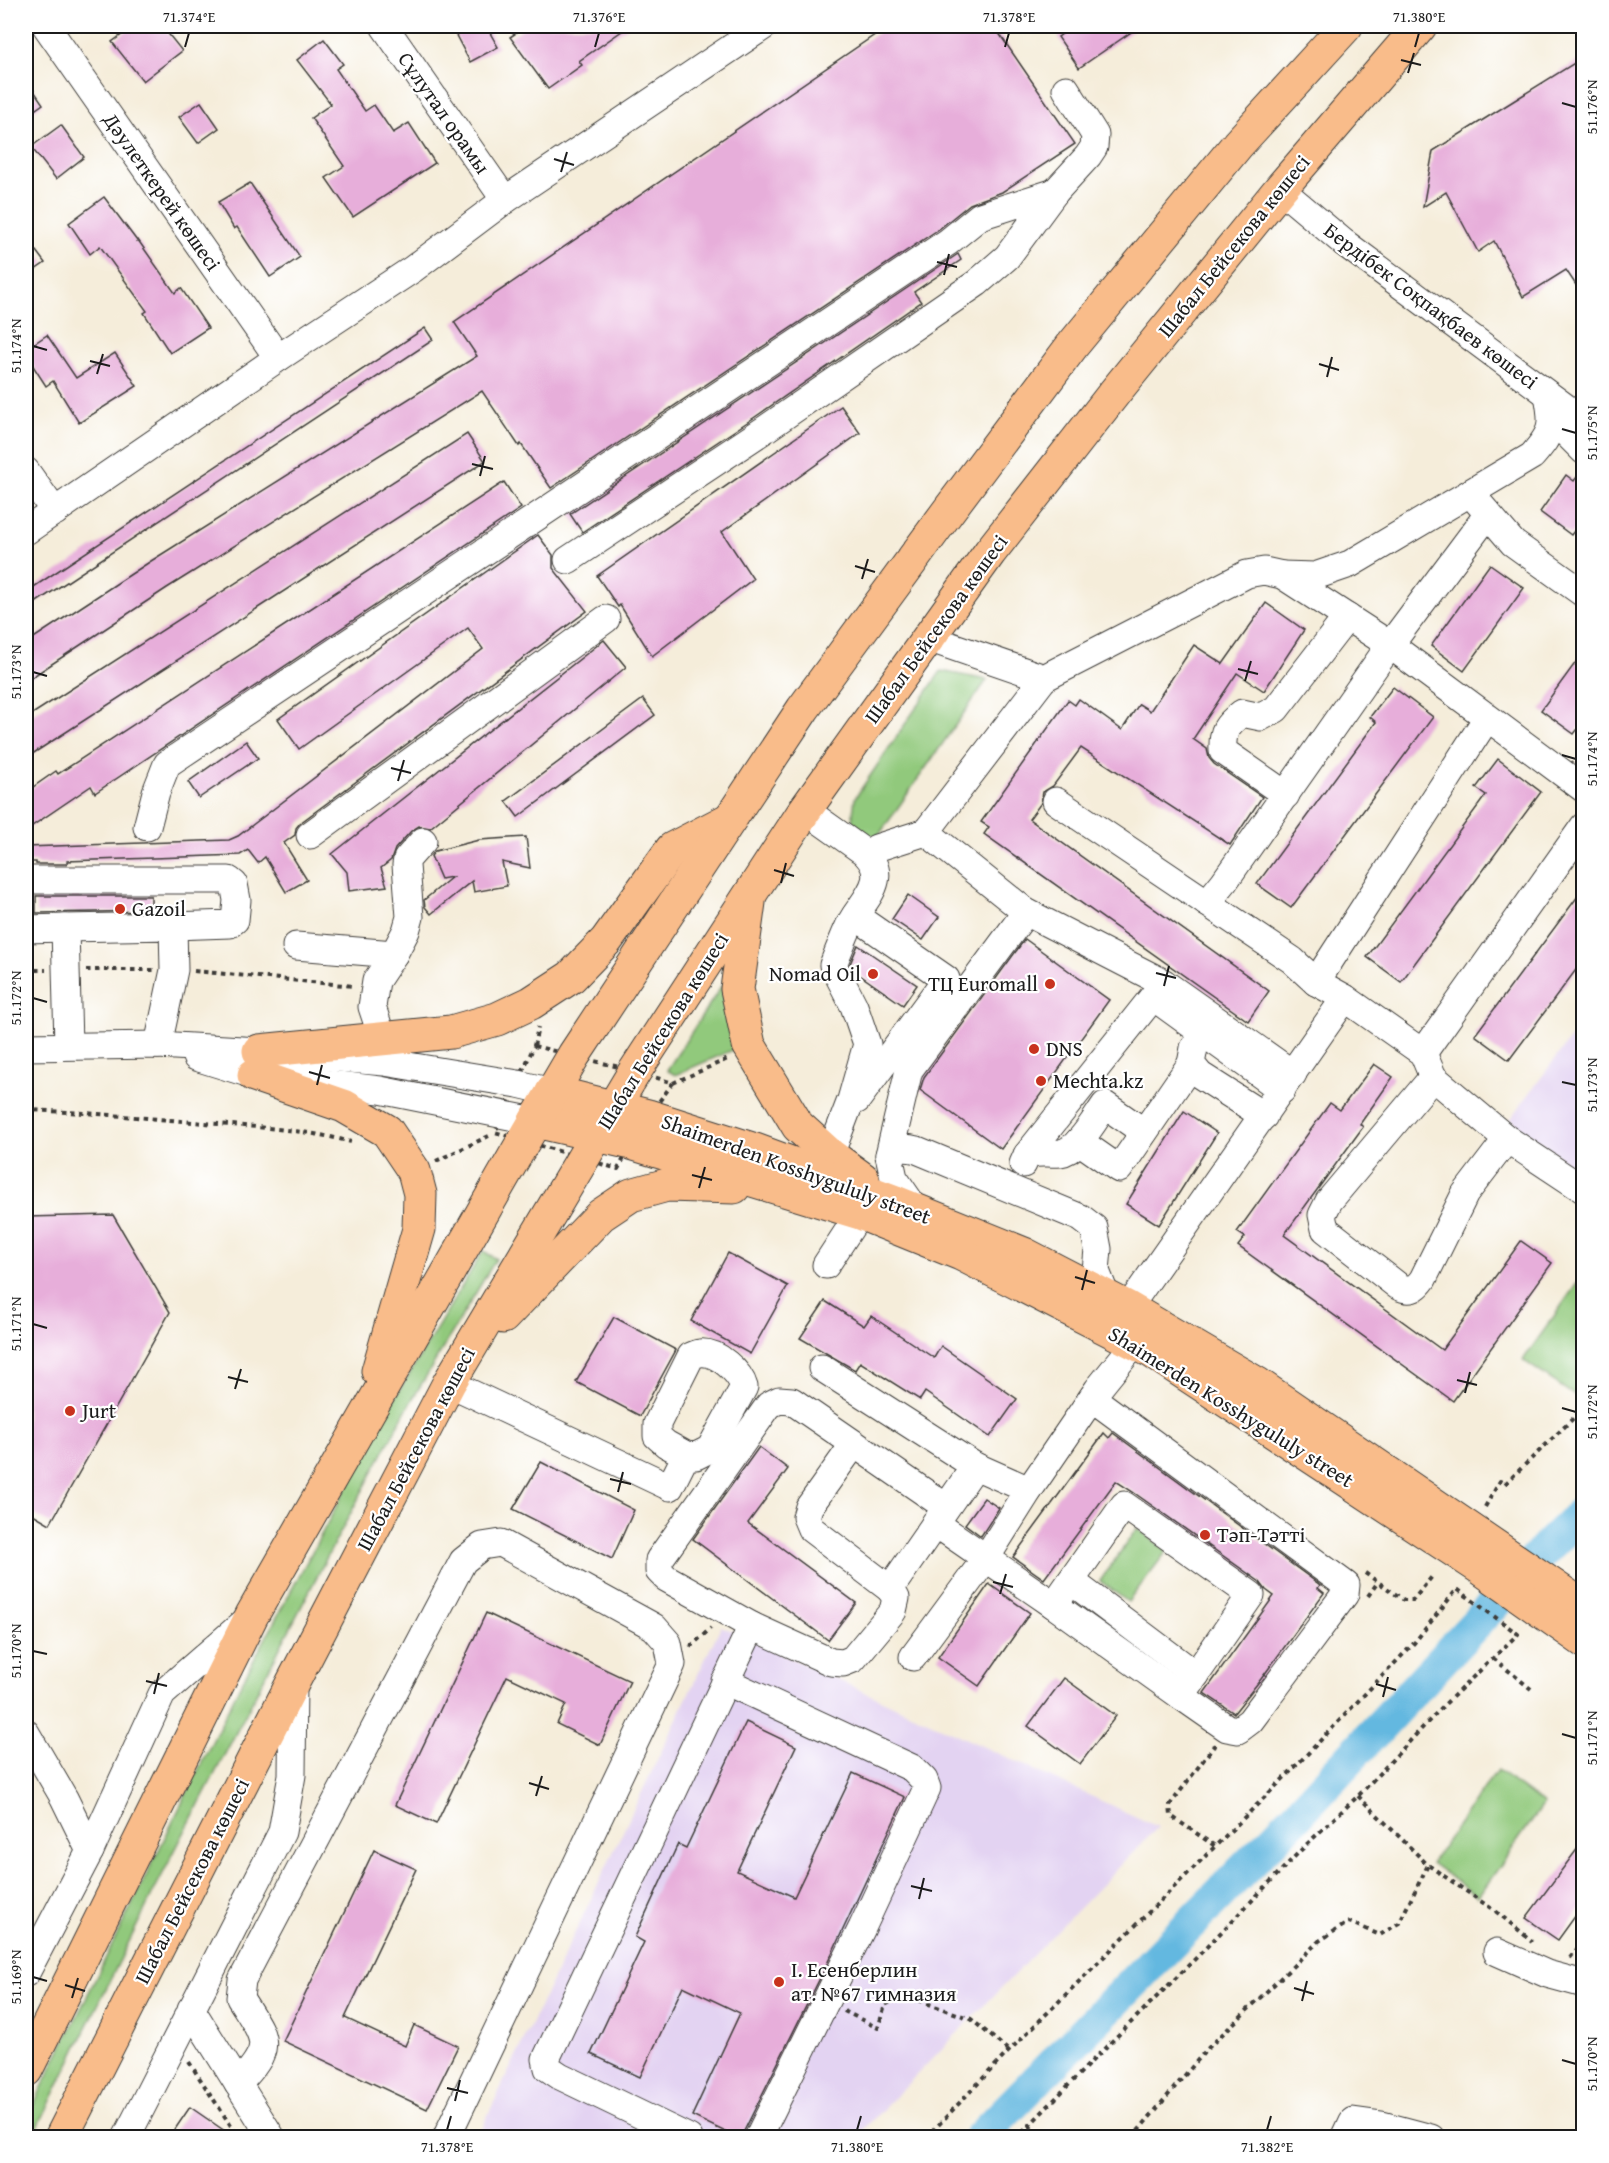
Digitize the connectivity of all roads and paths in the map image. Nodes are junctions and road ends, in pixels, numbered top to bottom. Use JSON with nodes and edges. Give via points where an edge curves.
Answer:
{"nodes":[{"id":1,"x":46,"y":26,"type":"edge"},
{"id":2,"x":384,"y":26,"type":"edge"},
{"id":3,"x":1346,"y":26,"type":"edge"},
{"id":4,"x":1420,"y":26,"type":"edge"},
{"id":5,"x":753,"y":28,"type":"edge"},
{"id":6,"x":1066,"y":88,"type":"dead end"},
{"id":7,"x":1280,"y":189,"type":"junction"},
{"id":8,"x":1055,"y":192,"type":"junction"},
{"id":9,"x":505,"y":200,"type":"junction"},
{"id":10,"x":278,"y":358,"type":"junction"},
{"id":11,"x":1550,"y":407,"type":"junction"},
{"id":12,"x":1584,"y":421,"type":"edge"},
{"id":13,"x":1584,"y":451,"type":"edge"},
{"id":14,"x":26,"y":471,"type":"edge"},
{"id":15,"x":1470,"y":493,"type":"junction"},
{"id":16,"x":55,"y":512,"type":"junction"},
{"id":17,"x":1488,"y":514,"type":"junction"},
{"id":18,"x":26,"y":531,"type":"edge"},
{"id":19,"x":568,"y":560,"type":"dead end"},
{"id":20,"x":1282,"y":575,"type":"junction"},
{"id":21,"x":1584,"y":594,"type":"edge"},
{"id":22,"x":1347,"y":617,"type":"junction"},
{"id":23,"x":606,"y":619,"type":"dead end"},
{"id":24,"x":928,"y":638,"type":"junction"},
{"id":25,"x":1390,"y":645,"type":"junction"},
{"id":26,"x":1044,"y":678,"type":"junction"},
{"id":27,"x":1487,"y":718,"type":"junction"},
{"id":28,"x":1580,"y":779,"type":"edge"},
{"id":29,"x":1286,"y":795,"type":"junction"},
{"id":30,"x":1056,"y":801,"type":"dead end"},
{"id":31,"x":805,"y":810,"type":"junction"},
{"id":32,"x":731,"y":818,"type":"junction"},
{"id":33,"x":1584,"y":826,"type":"edge"},
{"id":34,"x":147,"y":827,"type":"dead end"},
{"id":35,"x":926,"y":832,"type":"junction"},
{"id":36,"x":310,"y":835,"type":"dead end"},
{"id":37,"x":423,"y":841,"type":"dead end"},
{"id":38,"x":868,"y":856,"type":"junction"},
{"id":39,"x":26,"y":880,"type":"edge"},
{"id":40,"x":750,"y":893,"type":"junction"},
{"id":41,"x":1208,"y":903,"type":"junction"},
{"id":42,"x":1026,"y":912,"type":"junction"},
{"id":43,"x":855,"y":916,"type":"junction"},
{"id":44,"x":173,"y":926,"type":"junction"},
{"id":45,"x":65,"y":928,"type":"junction"},
{"id":46,"x":26,"y":929,"type":"edge"},
{"id":47,"x":296,"y":946,"type":"dead end"},
{"id":48,"x":394,"y":954,"type":"junction"},
{"id":49,"x":1316,"y":982,"type":"junction"},
{"id":50,"x":1159,"y":990,"type":"junction"},
{"id":51,"x":1345,"y":998,"type":"junction"},
{"id":52,"x":1209,"y":1026,"type":"junction"},
{"id":53,"x":383,"y":1040,"type":"junction"},
{"id":54,"x":69,"y":1045,"type":"junction"},
{"id":55,"x":158,"y":1045,"type":"junction"},
{"id":56,"x":26,"y":1047,"type":"edge"},
{"id":57,"x":751,"y":1049,"type":"junction"},
{"id":58,"x":574,"y":1056,"type":"junction"},
{"id":59,"x":257,"y":1063,"type":"junction"},
{"id":60,"x":1191,"y":1064,"type":"junction"},
{"id":61,"x":1428,"y":1065,"type":"junction"},
{"id":62,"x":635,"y":1071,"type":"junction"},
{"id":63,"x":1288,"y":1082,"type":"junction"},
{"id":64,"x":673,"y":1083,"type":"junction"},
{"id":65,"x":552,"y":1092,"type":"junction"},
{"id":66,"x":614,"y":1107,"type":"junction"},
{"id":67,"x":26,"y":1110,"type":"edge"},
{"id":68,"x":648,"y":1116,"type":"junction"},
{"id":69,"x":1264,"y":1116,"type":"junction"},
{"id":70,"x":843,"y":1119,"type":"junction"},
{"id":71,"x":535,"y":1121,"type":"junction"},
{"id":72,"x":495,"y":1132,"type":"dead end"},
{"id":73,"x":1144,"y":1132,"type":"junction"},
{"id":74,"x":597,"y":1135,"type":"junction"},
{"id":75,"x":1507,"y":1139,"type":"junction"},
{"id":76,"x":1079,"y":1142,"type":"junction"},
{"id":77,"x":359,"y":1146,"type":"dead end"},
{"id":78,"x":830,"y":1155,"type":"junction"},
{"id":79,"x":889,"y":1155,"type":"junction"},
{"id":80,"x":1027,"y":1155,"type":"junction"},
{"id":81,"x":414,"y":1171,"type":"junction"},
{"id":82,"x":1010,"y":1189,"type":"junction"},
{"id":83,"x":779,"y":1190,"type":"junction"},
{"id":84,"x":1584,"y":1190,"type":"edge"},
{"id":85,"x":904,"y":1206,"type":"junction"},
{"id":86,"x":860,"y":1213,"type":"junction"},
{"id":87,"x":826,"y":1265,"type":"dead end"},
{"id":88,"x":1122,"y":1319,"type":"junction"},
{"id":89,"x":822,"y":1368,"type":"dead end"},
{"id":90,"x":457,"y":1370,"type":"junction"},
{"id":91,"x":1092,"y":1398,"type":"junction"},
{"id":92,"x":1584,"y":1408,"type":"edge"},
{"id":93,"x":362,"y":1424,"type":"junction"},
{"id":94,"x":854,"y":1444,"type":"junction"},
{"id":95,"x":686,"y":1455,"type":"dead end"},
{"id":96,"x":975,"y":1466,"type":"junction"},
{"id":97,"x":1029,"y":1490,"type":"junction"},
{"id":98,"x":1485,"y":1507,"type":"dead end"},
{"id":99,"x":941,"y":1515,"type":"junction"},
{"id":100,"x":986,"y":1558,"type":"junction"},
{"id":101,"x":1479,"y":1569,"type":"junction"},
{"id":102,"x":1071,"y":1581,"type":"junction"},
{"id":103,"x":890,"y":1589,"type":"junction"},
{"id":104,"x":1054,"y":1605,"type":"junction"},
{"id":105,"x":1565,"y":1605,"type":"edge"},
{"id":106,"x":728,"y":1612,"type":"junction"},
{"id":107,"x":252,"y":1615,"type":"junction"},
{"id":108,"x":753,"y":1626,"type":"junction"},
{"id":109,"x":1584,"y":1641,"type":"edge"},
{"id":110,"x":913,"y":1657,"type":"dead end"},
{"id":111,"x":1493,"y":1658,"type":"junction"},
{"id":112,"x":672,"y":1664,"type":"junction"},
{"id":113,"x":725,"y":1681,"type":"junction"},
{"id":114,"x":293,"y":1682,"type":"junction"},
{"id":115,"x":1188,"y":1685,"type":"junction"},
{"id":116,"x":1532,"y":1689,"type":"dead end"},
{"id":117,"x":26,"y":1733,"type":"edge"},
{"id":118,"x":1209,"y":1739,"type":"dead end"},
{"id":119,"x":1358,"y":1796,"type":"junction"},
{"id":120,"x":1215,"y":1846,"type":"junction"},
{"id":121,"x":90,"y":1851,"type":"junction"},
{"id":122,"x":1428,"y":1865,"type":"junction"},
{"id":123,"x":1584,"y":1940,"type":"edge"},
{"id":124,"x":1538,"y":1946,"type":"dead end"},
{"id":125,"x":1497,"y":1952,"type":"dead end"},
{"id":126,"x":1564,"y":1965,"type":"dead end"},
{"id":127,"x":26,"y":1973,"type":"edge"},
{"id":128,"x":1584,"y":1984,"type":"edge"},
{"id":129,"x":191,"y":2009,"type":"junction"},
{"id":130,"x":839,"y":2009,"type":"dead end"},
{"id":131,"x":1009,"y":2051,"type":"junction"},
{"id":132,"x":187,"y":2059,"type":"dead end"},
{"id":133,"x":26,"y":2070,"type":"edge"},
{"id":134,"x":238,"y":2084,"type":"junction"},
{"id":135,"x":1029,"y":2125,"type":"junction"},
{"id":136,"x":61,"y":2138,"type":"edge"},
{"id":137,"x":126,"y":2138,"type":"edge"},
{"id":138,"x":239,"y":2138,"type":"edge"},
{"id":139,"x":272,"y":2138,"type":"edge"},
{"id":140,"x":446,"y":2138,"type":"edge"},
{"id":141,"x":689,"y":2138,"type":"edge"},
{"id":142,"x":758,"y":2138,"type":"edge"},
{"id":143,"x":926,"y":2138,"type":"edge"},
{"id":144,"x":1017,"y":2138,"type":"edge"},
{"id":145,"x":1039,"y":2138,"type":"edge"},
{"id":146,"x":1132,"y":2138,"type":"edge"},
{"id":147,"x":1345,"y":2138,"type":"edge"},
{"id":148,"x":1431,"y":2138,"type":"edge"}],
"edges":[{"from":1,"to":10,"type":"street","name":"Дәулеткерей көшесі"},
{"from":2,"to":9,"type":"street","name":"Сұлутал орамы"},
{"from":3,"to":32,"type":"main road","via":[[1239,144],[1072,346],[803,710]]},
{"from":4,"to":7,"type":"main road","name":"Шабал Бейсекова көшесі"},
{"from":5,"to":9,"type":"street"},
{"from":6,"to":8,"type":"street","via":[[1095,135],[1094,147]]},
{"from":7,"to":11,"type":"street","name":"Бердібек Соқпақбаев көшесі"},
{"from":7,"to":24,"type":"main road","name":"Шабал Бейсекова көшесі","via":[[1115,392]]},
{"from":8,"to":19,"type":"street","via":[[1007,257],[977,283]]},
{"from":8,"to":34,"type":"street","via":[[980,216],[948,242],[167,764]]},
{"from":9,"to":10,"type":"street","via":[[413,269]]},
{"from":10,"to":16,"type":"street"},
{"from":11,"to":12,"type":"street","name":"Бердібек Соқпақбаев көшесі"},
{"from":11,"to":13,"type":"street"},
{"from":11,"to":15,"type":"street","via":[[1546,440],[1532,456]]},
{"from":14,"to":16,"type":"street"},
{"from":15,"to":17,"type":"street"},
{"from":15,"to":20,"type":"street","via":[[1350,564],[1315,576]]},
{"from":16,"to":18,"type":"street"},
{"from":17,"to":21,"type":"street","via":[[1513,543]]},
{"from":17,"to":25,"type":"street"},
{"from":20,"to":22,"type":"street"},
{"from":20,"to":26,"type":"street","via":[[1264,571],[1247,574]]},
{"from":22,"to":25,"type":"street"},
{"from":22,"to":29,"type":"street","via":[[1276,709],[1261,717],[1242,713],[1229,722],[1223,737],[1223,751]]},
{"from":23,"to":36,"type":"street"},
{"from":24,"to":26,"type":"street"},
{"from":24,"to":31,"type":"main road","name":"Шабал Бейсекова көшесі"},
{"from":25,"to":27,"type":"street"},
{"from":25,"to":29,"type":"street"},
{"from":26,"to":35,"type":"street"},
{"from":27,"to":28,"type":"street"},
{"from":27,"to":49,"type":"street"},
{"from":29,"to":41,"type":"street"},
{"from":30,"to":41,"type":"street"},
{"from":31,"to":38,"type":"street"},
{"from":31,"to":40,"type":"main road","name":"Шабал Бейсекова көшесі"},
{"from":32,"to":53,"type":"main road","via":[[672,849],[606,941],[571,977],[531,1003],[497,1019],[451,1032]]},
{"from":32,"to":58,"type":"main road"},
{"from":33,"to":61,"type":"street"},
{"from":35,"to":38,"type":"street","via":[[876,848]]},
{"from":35,"to":42,"type":"street"},
{"from":37,"to":48,"type":"street","via":[[407,859],[411,917]]},
{"from":38,"to":43,"type":"street","via":[[876,872],[875,885]]},
{"from":39,"to":44,"type":"street","via":[[229,880],[234,884],[237,900],[235,920],[230,924]]},
{"from":40,"to":57,"type":"main road","via":[[737,989]]},
{"from":40,"to":62,"type":"main road","name":"Шабал Бейсекова көшесі"},
{"from":41,"to":49,"type":"street","via":[[1292,960]]},
{"from":42,"to":50,"type":"street"},
{"from":42,"to":79,"type":"street","via":[[909,1070]]},
{"from":43,"to":70,"type":"street","via":[[833,965],[854,1006],[867,1044]]},
{"from":43,"to":70,"type":"street","via":[[945,979]]},
{"from":44,"to":45,"type":"street"},
{"from":44,"to":55,"type":"street","via":[[174,970]]},
{"from":45,"to":46,"type":"street"},
{"from":45,"to":54,"type":"street"},
{"from":47,"to":48,"type":"street"},
{"from":48,"to":53,"type":"street","via":[[376,981],[372,1007]]},
{"from":49,"to":51,"type":"street"},
{"from":50,"to":52,"type":"street"},
{"from":50,"to":80,"type":"street"},
{"from":51,"to":61,"type":"street"},
{"from":51,"to":63,"type":"street"},
{"from":52,"to":60,"type":"street","via":[[1192,1051]]},
{"from":52,"to":63,"type":"street"},
{"from":53,"to":59,"type":"main road"},
{"from":54,"to":55,"type":"street","name":"Shaimerden Kosshygululy street"},
{"from":54,"to":56,"type":"street","name":"Shaimerden Kosshygululy street"},
{"from":55,"to":59,"type":"street","name":"Shaimerden Kosshygululy street"},
{"from":57,"to":64,"type":"path"},
{"from":57,"to":78,"type":"main road","via":[[798,1126]]},
{"from":58,"to":62,"type":"path"},
{"from":58,"to":65,"type":"main road"},
{"from":59,"to":65,"type":"street","name":"Shaimerden Kosshygululy street","via":[[384,1062]]},
{"from":59,"to":71,"type":"street","name":"Shaimerden Kosshygululy street"},
{"from":59,"to":81,"type":"main road","via":[[387,1131]]},
{"from":60,"to":69,"type":"street","via":[[1200,1075]]},
{"from":60,"to":73,"type":"street"},
{"from":61,"to":75,"type":"street"},
{"from":61,"to":75,"type":"street","via":[[1329,1200],[1322,1215],[1325,1229],[1398,1286],[1417,1287],[1465,1194]]},
{"from":62,"to":64,"type":"path"},
{"from":62,"to":66,"type":"main road","name":"Шабал Бейсекова көшесі"},
{"from":63,"to":69,"type":"street"},
{"from":64,"to":68,"type":"path"},
{"from":65,"to":66,"type":"main road","name":"Shaimerden Kosshygululy street"},
{"from":65,"to":71,"type":"main road"},
{"from":66,"to":68,"type":"main road","name":"Shaimerden Kosshygululy street"},
{"from":66,"to":74,"type":"main road","name":"Шабал Бейсекова көшесі"},
{"from":67,"to":77,"type":"path","via":[[266,1128],[328,1136]]},
{"from":68,"to":85,"type":"main road","name":"Shaimerden Kosshygululy street","via":[[755,1150]]},
{"from":69,"to":88,"type":"street"},
{"from":70,"to":78,"type":"street"},
{"from":71,"to":74,"type":"main road","name":"Shaimerden Kosshygululy street"},
{"from":71,"to":93,"type":"main road"},
{"from":72,"to":81,"type":"path"},
{"from":73,"to":76,"type":"street","via":[[1105,1105]]},
{"from":73,"to":76,"type":"street","via":[[1119,1169]]},
{"from":74,"to":83,"type":"main road","name":"Shaimerden Kosshygululy street"},
{"from":74,"to":90,"type":"main road","name":"Шабал Бейсекова көшесі"},
{"from":75,"to":84,"type":"street"},
{"from":76,"to":80,"type":"street","via":[[1062,1153]]},
{"from":78,"to":85,"type":"main road"},
{"from":79,"to":82,"type":"street","via":[[896,1148],[907,1147]]},
{"from":79,"to":85,"type":"street"},
{"from":80,"to":82,"type":"street"},
{"from":81,"to":93,"type":"main road","via":[[420,1194],[419,1229]]},
{"from":82,"to":88,"type":"street","via":[[1081,1218],[1094,1228],[1098,1249],[1096,1271]]},
{"from":83,"to":86,"type":"main road","name":"Shaimerden Kosshygululy street"},
{"from":83,"to":90,"type":"main road","via":[[667,1185],[631,1195],[602,1215]]},
{"from":85,"to":88,"type":"main road","name":"Shaimerden Kosshygululy street","via":[[1024,1254]]},
{"from":86,"to":87,"type":"street"},
{"from":86,"to":88,"type":"main road","name":"Shaimerden Kosshygululy street"},
{"from":88,"to":91,"type":"street"},
{"from":88,"to":101,"type":"main road","name":"Shaimerden Kosshygululy street","via":[[1256,1383]]},
{"from":89,"to":96,"type":"street"},
{"from":90,"to":95,"type":"street","via":[[670,1487]]},
{"from":90,"to":114,"type":"main road","name":"Шабал Бейсекова көшесі"},
{"from":91,"to":97,"type":"street"},
{"from":91,"to":115,"type":"street","via":[[1346,1585],[1345,1594],[1250,1721],[1238,1730],[1227,1728]]},
{"from":92,"to":98,"type":"path","via":[[1505,1484],[1500,1481]]},
{"from":93,"to":107,"type":"main road"},
{"from":94,"to":99,"type":"street"},
{"from":94,"to":103,"type":"street","via":[[806,1517],[811,1529]]},
{"from":94,"to":106,"type":"street","via":[[792,1401],[779,1400],[769,1405],[659,1560],[659,1571],[666,1578]]},
{"from":96,"to":97,"type":"street"},
{"from":96,"to":99,"type":"street"},
{"from":97,"to":100,"type":"street"},
{"from":99,"to":100,"type":"street"},
{"from":99,"to":103,"type":"street"},
{"from":100,"to":104,"type":"street"},
{"from":100,"to":110,"type":"street"},
{"from":101,"to":105,"type":"main road","name":"Shaimerden Kosshygululy street"},
{"from":101,"to":111,"type":"path","via":[[1516,1634]]},
{"from":101,"to":120,"type":"path","via":[[1414,1643]]},
{"from":102,"to":104,"type":"street"},
{"from":102,"to":115,"type":"street"},
{"from":102,"to":115,"type":"street","via":[[1124,1505],[1251,1595]]},
{"from":103,"to":108,"type":"street","via":[[896,1598],[893,1611],[853,1659],[843,1663],[831,1662]]},
{"from":104,"to":115,"type":"street"},
{"from":105,"to":109,"type":"main road","name":"Shaimerden Kosshygululy street"},
{"from":106,"to":108,"type":"street"},
{"from":106,"to":112,"type":"path"},
{"from":107,"to":121,"type":"street","via":[[162,1694]]},
{"from":107,"to":133,"type":"main road"},
{"from":108,"to":113,"type":"street"},
{"from":111,"to":116,"type":"path"},
{"from":111,"to":119,"type":"path"},
{"from":112,"to":134,"type":"street","via":[[668,1643],[654,1627],[501,1543],[482,1546],[464,1561],[242,1980],[240,1998],[261,2031],[265,2047],[257,2065]]},
{"from":112,"to":140,"type":"street"},
{"from":113,"to":141,"type":"street","via":[[546,2059],[548,2068],[560,2076]]},
{"from":113,"to":142,"type":"street","via":[[912,1768],[927,1788]]},
{"from":114,"to":129,"type":"street","via":[[292,1775],[282,1832]]},
{"from":114,"to":136,"type":"main road","name":"Шабал Бейсекова көшесі"},
{"from":117,"to":121,"type":"street"},
{"from":118,"to":120,"type":"path","via":[[1214,1746],[1170,1805],[1171,1816]]},
{"from":119,"to":122,"type":"path"},
{"from":119,"to":135,"type":"path"},
{"from":120,"to":131,"type":"path"},
{"from":121,"to":127,"type":"street"},
{"from":122,"to":124,"type":"path"},
{"from":122,"to":146,"type":"path","via":[[1399,1923],[1380,1935],[1349,1922],[1318,1941],[1207,2049]]},
{"from":123,"to":126,"type":"path"},
{"from":125,"to":128,"type":"street","via":[[1547,1974]]},
{"from":129,"to":134,"type":"street"},
{"from":129,"to":137,"type":"street"},
{"from":130,"to":131,"type":"path","via":[[878,2028],[885,2005],[904,1995],[971,2019]]},
{"from":131,"to":143,"type":"path"},
{"from":132,"to":138,"type":"path"},
{"from":134,"to":139,"type":"street"},
{"from":135,"to":144,"type":"path"},
{"from":135,"to":145,"type":"path"},
{"from":147,"to":148,"type":"street","via":[[1353,2121]]}]}
